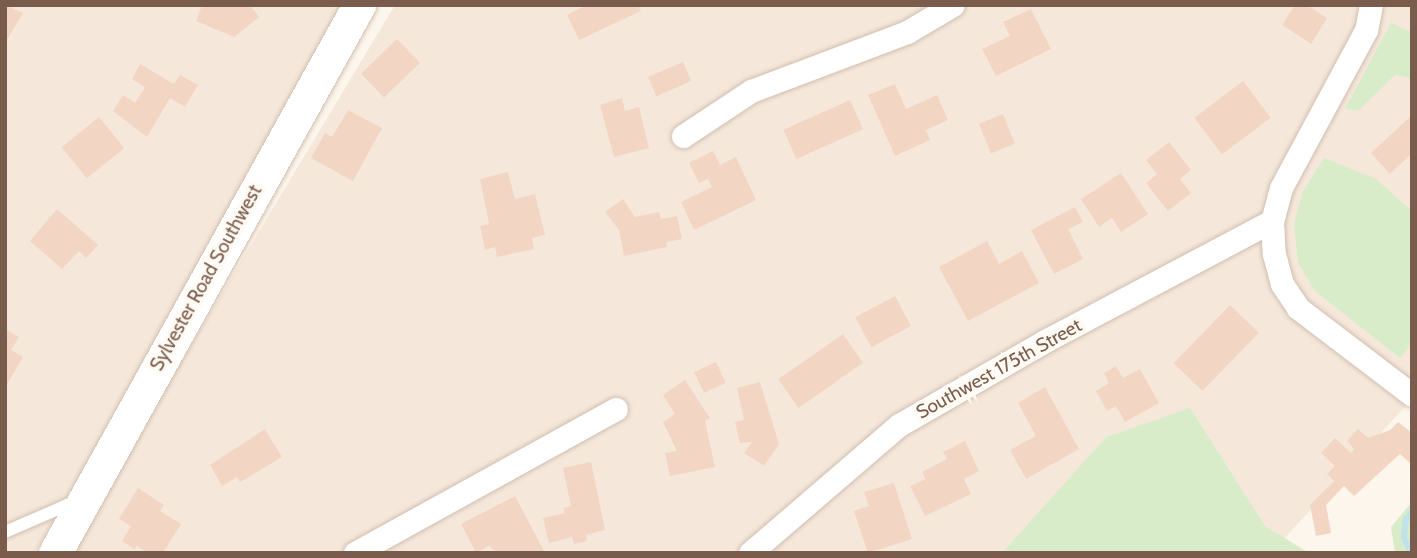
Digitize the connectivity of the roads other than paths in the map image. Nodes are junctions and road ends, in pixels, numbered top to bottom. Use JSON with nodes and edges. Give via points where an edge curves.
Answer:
{"nodes":[{"id":1,"x":359,"y":5,"type":"edge"},
{"id":2,"x":953,"y":5,"type":"edge"},
{"id":3,"x":1371,"y":5,"type":"edge"},
{"id":4,"x":683,"y":136,"type":"dead end"},
{"id":5,"x":1272,"y":221,"type":"junction"},
{"id":6,"x":1412,"y":395,"type":"edge"},
{"id":7,"x":616,"y":409,"type":"dead end"},
{"id":8,"x":78,"y":510,"type":"junction"},
{"id":9,"x":5,"y":532,"type":"edge"},
{"id":10,"x":55,"y":553,"type":"edge"},
{"id":11,"x":355,"y":553,"type":"edge"},
{"id":12,"x":750,"y":553,"type":"edge"}],
"edges":[{"from":1,"to":8,"type":"street","name":"Sylvester Road Southwest"},
{"from":2,"to":4,"type":"street","via":[[907,32],[751,90]]},
{"from":3,"to":5,"type":"street","via":[[1366,30],[1281,188]]},
{"from":5,"to":6,"type":"street","via":[[1282,284],[1298,308]]},
{"from":5,"to":12,"type":"street","name":"Southwest 175th Street","via":[[1045,341],[899,425]]},
{"from":7,"to":11,"type":"street"},
{"from":8,"to":9,"type":"lane","via":[[67,505]]},
{"from":8,"to":10,"type":"street","name":"Sylvester Road Southwest"}]}
